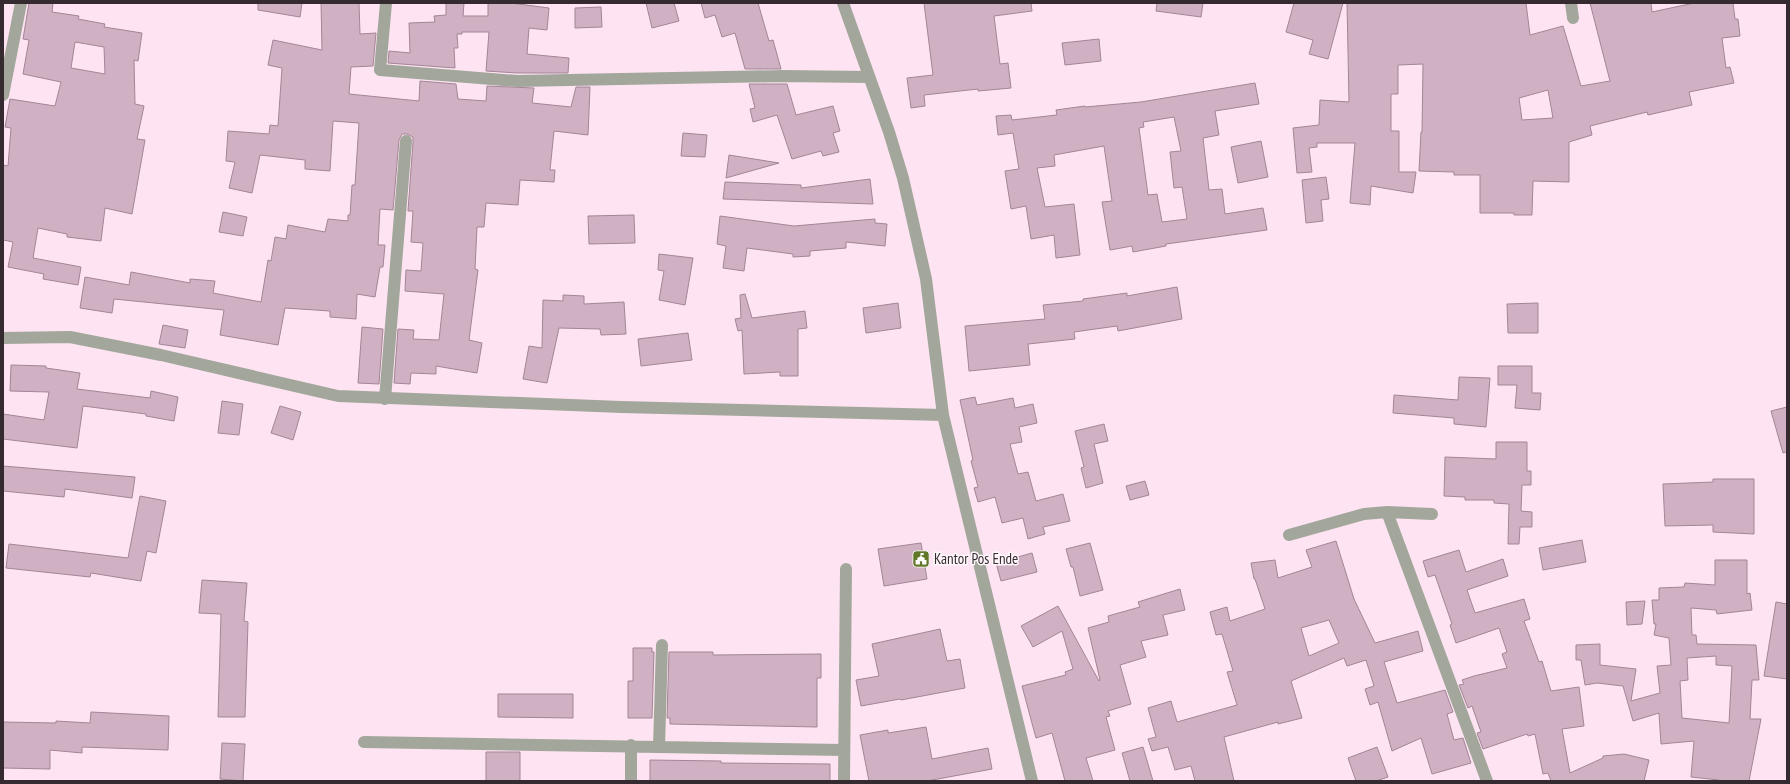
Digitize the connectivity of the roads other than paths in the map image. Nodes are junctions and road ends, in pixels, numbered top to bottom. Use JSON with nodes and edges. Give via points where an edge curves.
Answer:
{"nodes":[{"id":1,"x":20,"y":3,"type":"edge"},
{"id":2,"x":386,"y":3,"type":"edge"},
{"id":3,"x":843,"y":3,"type":"edge"},
{"id":4,"x":1571,"y":3,"type":"edge"},
{"id":5,"x":1572,"y":18,"type":"dead end"},
{"id":6,"x":869,"y":77,"type":"junction"},
{"id":7,"x":3,"y":96,"type":"edge"},
{"id":8,"x":406,"y":141,"type":"dead end"},
{"id":9,"x":3,"y":338,"type":"edge"},
{"id":10,"x":385,"y":399,"type":"junction"},
{"id":11,"x":943,"y":415,"type":"junction"},
{"id":12,"x":1387,"y":512,"type":"junction"},
{"id":13,"x":1432,"y":514,"type":"dead end"},
{"id":14,"x":1289,"y":535,"type":"dead end"},
{"id":15,"x":846,"y":569,"type":"dead end"},
{"id":16,"x":662,"y":645,"type":"dead end"},
{"id":17,"x":364,"y":742,"type":"dead end"},
{"id":18,"x":631,"y":745,"type":"junction"},
{"id":19,"x":659,"y":747,"type":"junction"},
{"id":20,"x":844,"y":750,"type":"junction"},
{"id":21,"x":631,"y":781,"type":"edge"},
{"id":22,"x":844,"y":781,"type":"edge"},
{"id":23,"x":1032,"y":781,"type":"edge"},
{"id":24,"x":1487,"y":781,"type":"edge"}],
"edges":[{"from":1,"to":7,"type":"street"},
{"from":2,"to":6,"type":"street","via":[[380,70],[517,81]]},
{"from":3,"to":6,"type":"street"},
{"from":4,"to":5,"type":"street"},
{"from":6,"to":11,"type":"street","via":[[903,178],[926,279]]},
{"from":8,"to":10,"type":"street"},
{"from":9,"to":10,"type":"street","via":[[70,337],[338,396]]},
{"from":10,"to":11,"type":"street"},
{"from":11,"to":23,"type":"street"},
{"from":12,"to":13,"type":"street"},
{"from":12,"to":14,"type":"street","via":[[1364,514]]},
{"from":12,"to":24,"type":"street"},
{"from":15,"to":20,"type":"street"},
{"from":16,"to":19,"type":"street"},
{"from":17,"to":18,"type":"street"},
{"from":18,"to":19,"type":"street"},
{"from":18,"to":21,"type":"street"},
{"from":19,"to":20,"type":"street"},
{"from":20,"to":22,"type":"street"}]}
